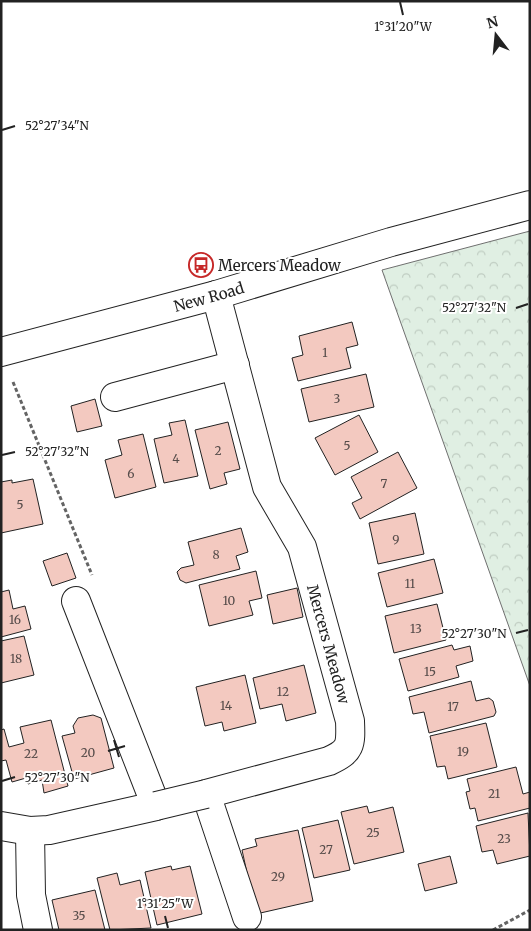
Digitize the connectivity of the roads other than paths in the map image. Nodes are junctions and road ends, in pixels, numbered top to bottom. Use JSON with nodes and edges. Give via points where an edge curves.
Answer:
{"nodes":[{"id":1,"x":530,"y":205,"type":"edge"},
{"id":2,"x":216,"y":295,"type":"junction"},
{"id":3,"x":1,"y":352,"type":"edge"},
{"id":4,"x":235,"y":364,"type":"junction"},
{"id":5,"x":115,"y":397,"type":"dead end"},
{"id":6,"x":76,"y":600,"type":"dead end"},
{"id":7,"x":206,"y":794,"type":"junction"},
{"id":8,"x":156,"y":806,"type":"junction"},
{"id":9,"x":1,"y":826,"type":"edge"},
{"id":10,"x":30,"y":831,"type":"junction"},
{"id":11,"x":248,"y":916,"type":"dead end"},
{"id":12,"x":38,"y":930,"type":"edge"}],
"edges":[{"from":1,"to":2,"type":"street","name":"New Road","via":[[391,242]]},
{"from":2,"to":3,"type":"street","name":"New Road"},
{"from":2,"to":4,"type":"street","name":"Mercers Meadow"},
{"from":4,"to":5,"type":"street"},
{"from":4,"to":7,"type":"street","name":"Mercers Meadow","via":[[267,487],[302,547],[350,721],[350,742],[343,754],[329,761]]},
{"from":6,"to":8,"type":"street"},
{"from":7,"to":8,"type":"street","name":"Mercers Meadow","bridge":true},
{"from":7,"to":11,"type":"street"},
{"from":8,"to":10,"type":"street","name":"Mercers Meadow","via":[[49,830]]},
{"from":9,"to":10,"type":"street","name":"Mercers Meadow"},
{"from":10,"to":12,"type":"street","via":[[31,895]]}]}
